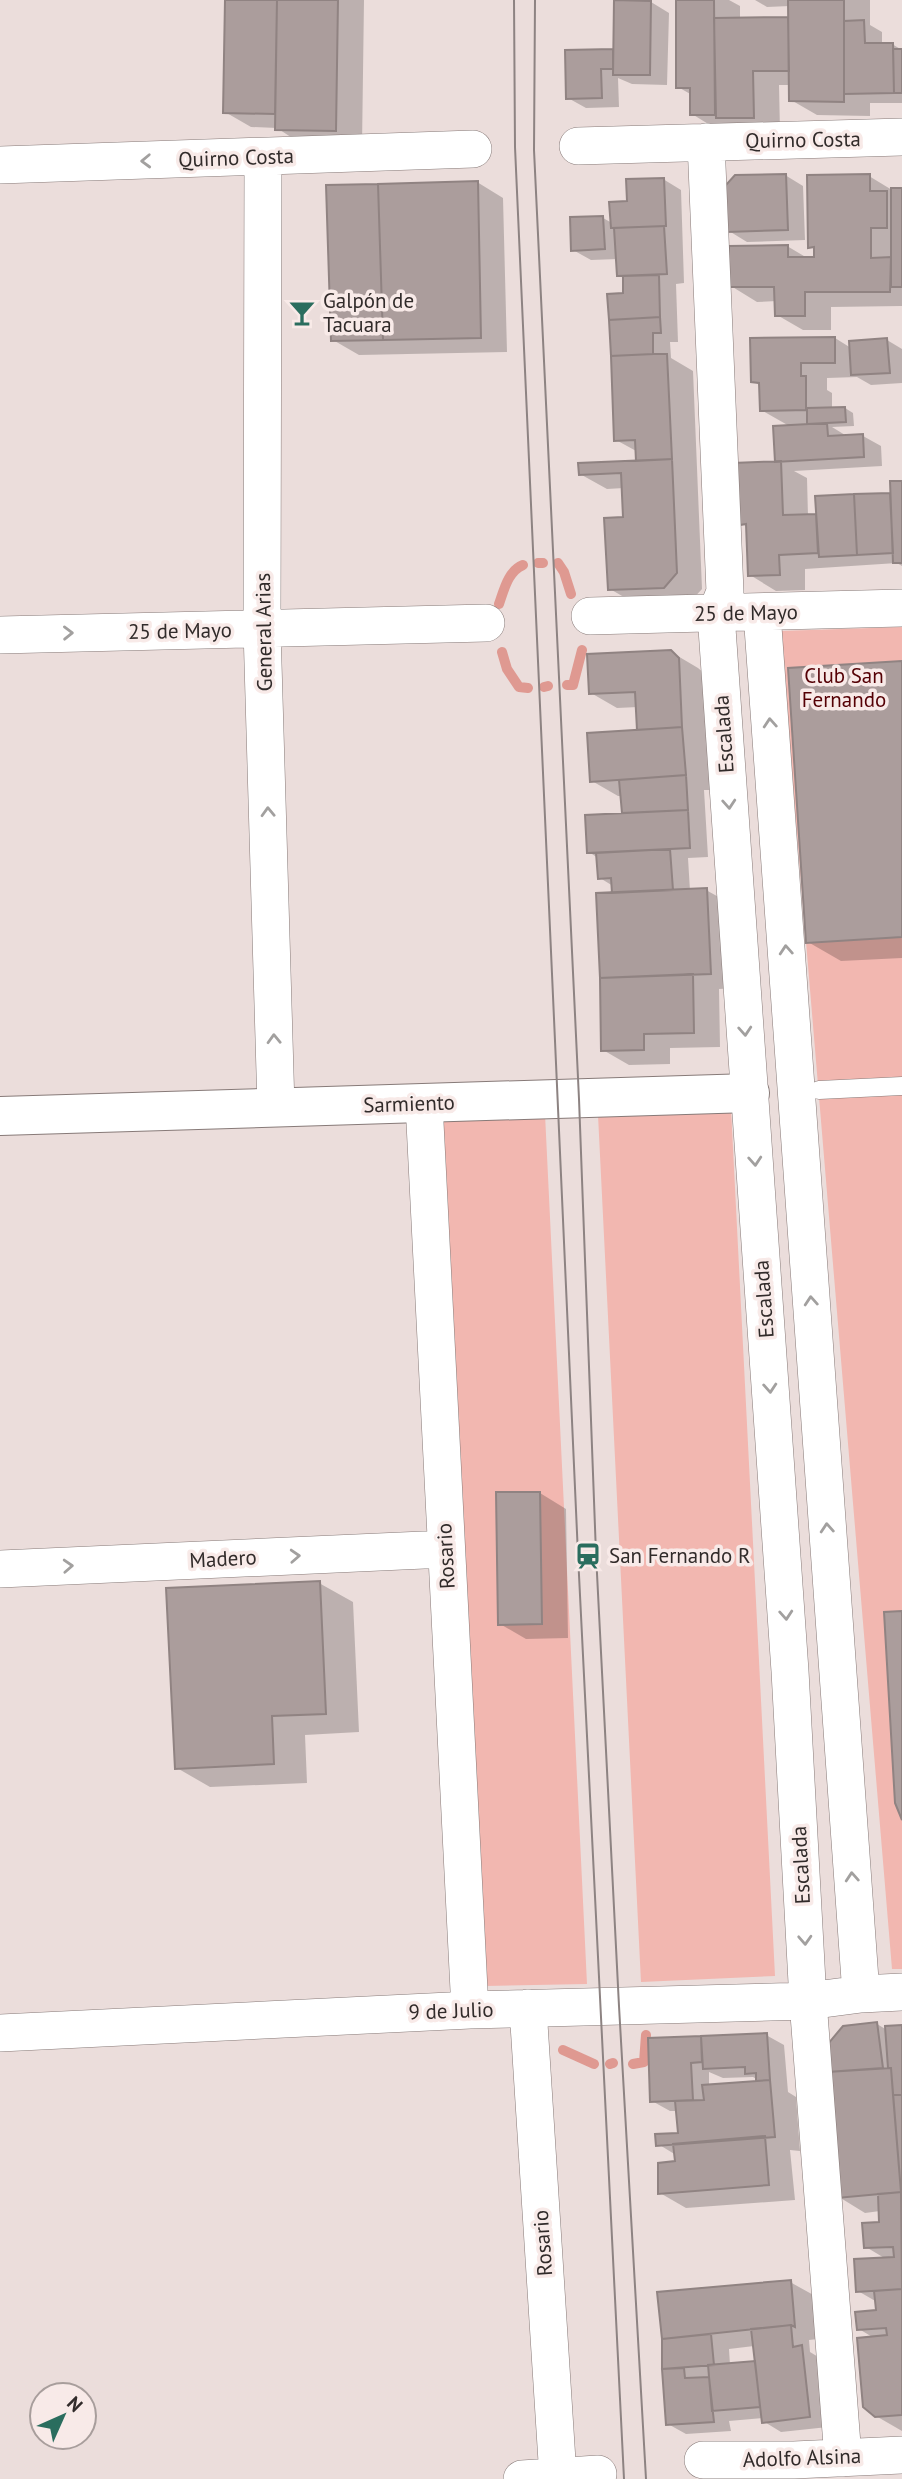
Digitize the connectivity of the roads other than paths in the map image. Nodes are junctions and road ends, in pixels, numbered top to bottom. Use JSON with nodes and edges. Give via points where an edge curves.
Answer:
{"nodes":[{"id":1,"x":902,"y":137,"type":"edge"},
{"id":2,"x":706,"y":142,"type":"junction"},
{"id":3,"x":578,"y":146,"type":"dead end"},
{"id":4,"x":473,"y":149,"type":"dead end"},
{"id":5,"x":263,"y":157,"type":"junction"},
{"id":6,"x":0,"y":165,"type":"edge"},
{"id":7,"x":902,"y":608,"type":"edge"},
{"id":8,"x":762,"y":613,"type":"junction"},
{"id":9,"x":716,"y":614,"type":"junction"},
{"id":10,"x":590,"y":616,"type":"dead end"},
{"id":11,"x":486,"y":623,"type":"dead end"},
{"id":12,"x":262,"y":629,"type":"junction"},
{"id":13,"x":0,"y":635,"type":"edge"},
{"id":14,"x":902,"y":1086,"type":"edge"},
{"id":15,"x":807,"y":1090,"type":"junction"},
{"id":16,"x":750,"y":1093,"type":"junction"},
{"id":17,"x":424,"y":1103,"type":"junction"},
{"id":18,"x":276,"y":1107,"type":"junction"},
{"id":19,"x":0,"y":1116,"type":"edge"},
{"id":20,"x":446,"y":1549,"type":"junction"},
{"id":21,"x":0,"y":1569,"type":"edge"},
{"id":22,"x":902,"y":1992,"type":"edge"},
{"id":23,"x":861,"y":1994,"type":"junction"},
{"id":24,"x":808,"y":2001,"type":"junction"},
{"id":25,"x":528,"y":2008,"type":"junction"},
{"id":26,"x":470,"y":2010,"type":"junction"},
{"id":27,"x":0,"y":2033,"type":"edge"},
{"id":28,"x":902,"y":2455,"type":"edge"},
{"id":29,"x":843,"y":2458,"type":"junction"},
{"id":30,"x":703,"y":2460,"type":"dead end"},
{"id":31,"x":795,"y":2470,"type":"edge"},
{"id":32,"x":598,"y":2474,"type":"dead end"},
{"id":33,"x":540,"y":2478,"type":"edge"}],
"edges":[{"from":1,"to":2,"type":"street","name":"Quirno Costa"},
{"from":2,"to":3,"type":"street","name":"Quirno Costa"},
{"from":2,"to":9,"type":"street","name":"Escalada","via":[[725,592]]},
{"from":4,"to":5,"type":"street","name":"Quirno Costa"},
{"from":5,"to":6,"type":"street","name":"Quirno Costa","one_way":true},
{"from":5,"to":12,"type":"street","name":"General Arias"},
{"from":7,"to":8,"type":"street","name":"25 de Mayo"},
{"from":8,"to":9,"type":"street","name":"25 de Mayo"},
{"from":15,"to":8,"type":"street","one_way":true},
{"from":9,"to":10,"type":"street","name":"25 de Mayo"},
{"from":9,"to":16,"type":"street","name":"Escalada","one_way":true},
{"from":11,"to":12,"type":"street","name":"25 de Mayo"},
{"from":13,"to":12,"type":"street","name":"25 de Mayo","one_way":true},
{"from":18,"to":12,"type":"street","name":"General Arias","one_way":true},
{"from":14,"to":15,"type":"lane"},
{"from":15,"to":16,"type":"street","name":"Sarmiento"},
{"from":23,"to":15,"type":"street","one_way":true},
{"from":16,"to":17,"type":"street","name":"Sarmiento"},
{"from":16,"to":24,"type":"street","name":"Escalada","one_way":true},
{"from":17,"to":18,"type":"street","name":"Sarmiento"},
{"from":17,"to":20,"type":"street","name":"Rosario"},
{"from":18,"to":19,"type":"street","name":"Sarmiento"},
{"from":21,"to":20,"type":"street","name":"Madero","one_way":true},
{"from":20,"to":26,"type":"street","name":"Rosario"},
{"from":22,"to":23,"type":"street","name":"9 de Julio"},
{"from":23,"to":24,"type":"street","name":"9 de Julio"},
{"from":24,"to":25,"type":"street","name":"9 de Julio"},
{"from":24,"to":29,"type":"street","name":"Escalada"},
{"from":25,"to":26,"type":"street","name":"9 de Julio"},
{"from":25,"to":33,"type":"street","name":"Rosario"},
{"from":26,"to":27,"type":"street","name":"9 de Julio"},
{"from":28,"to":29,"type":"street","name":"Adolfo Alsina"},
{"from":29,"to":31,"type":"street","name":"Adolfo Alsina"},
{"from":30,"to":31,"type":"street","name":"Adolfo Alsina"},
{"from":32,"to":33,"type":"street"}]}
